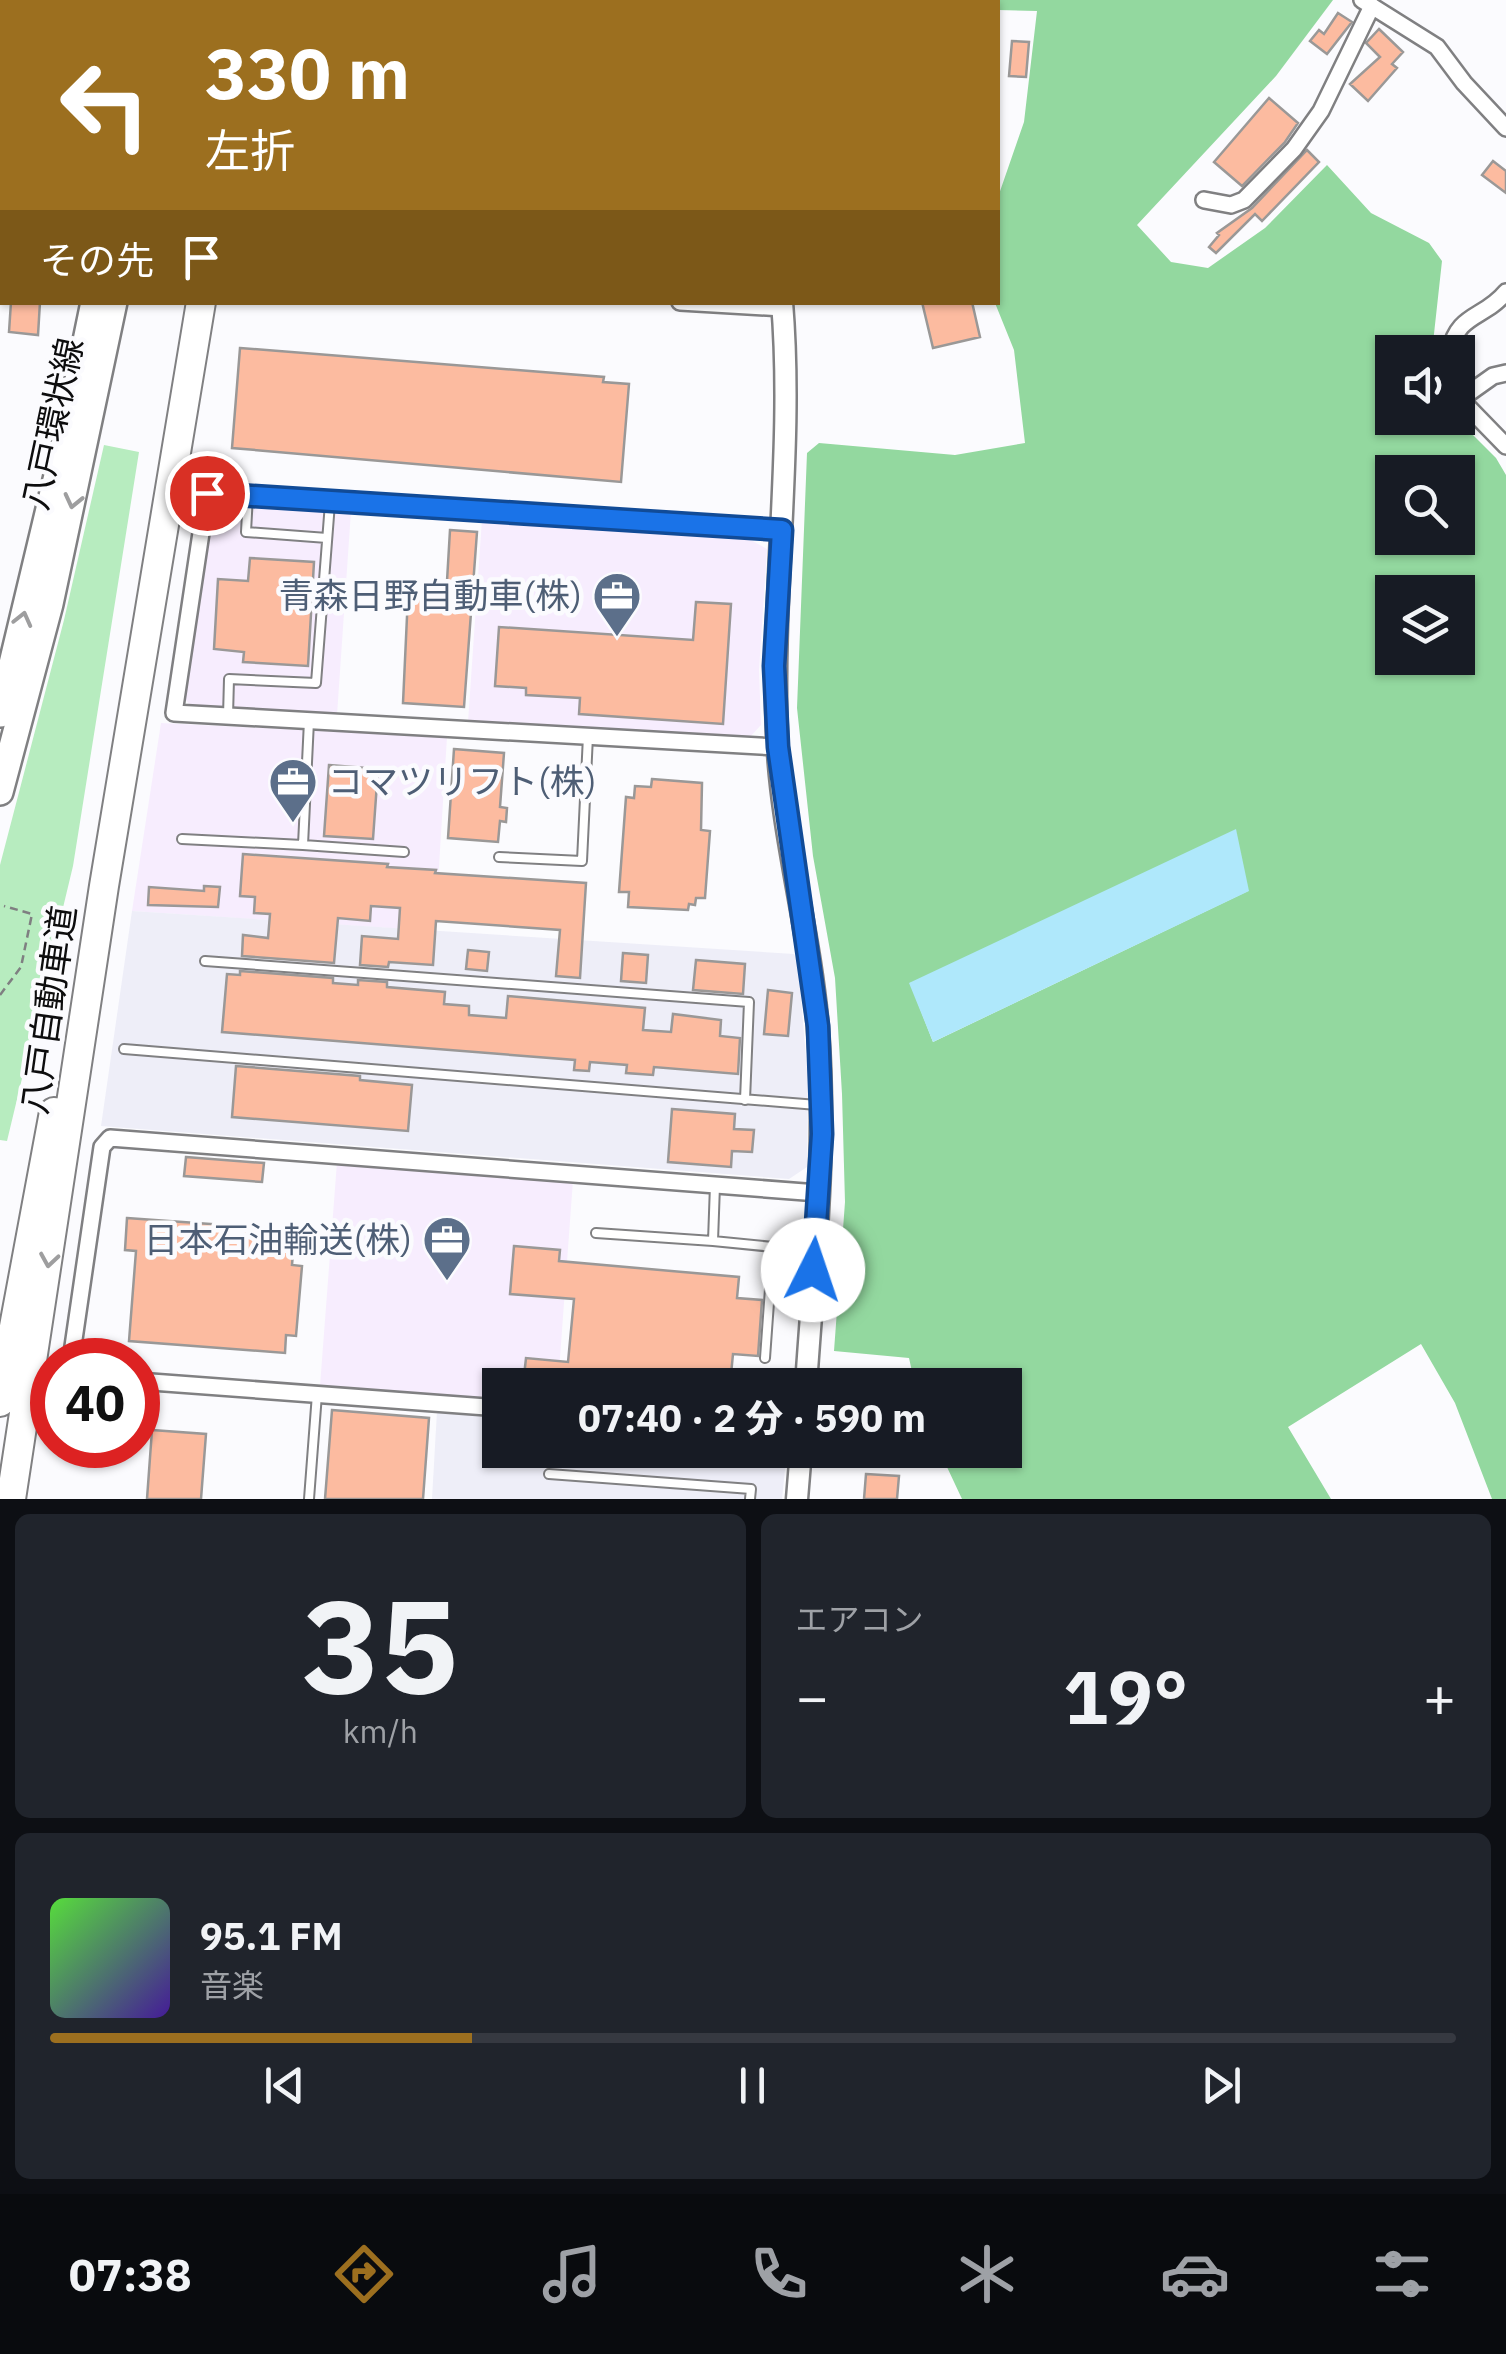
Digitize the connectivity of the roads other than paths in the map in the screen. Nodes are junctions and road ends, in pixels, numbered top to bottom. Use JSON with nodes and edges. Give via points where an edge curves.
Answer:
{"nodes":[{"id":1,"x":1367,"y":3,"type":"edge"},
{"id":2,"x":1506,"y":128,"type":"edge"},
{"id":3,"x":1204,"y":200,"type":"dead end"},
{"id":4,"x":1506,"y":292,"type":"edge"},
{"id":5,"x":93,"y":305,"type":"edge"},
{"id":6,"x":113,"y":305,"type":"edge"},
{"id":7,"x":201,"y":305,"type":"edge"},
{"id":8,"x":782,"y":305,"type":"edge"},
{"id":9,"x":1453,"y":335,"type":"edge"},
{"id":10,"x":1506,"y":373,"type":"edge"},
{"id":11,"x":1475,"y":386,"type":"edge"},
{"id":12,"x":1475,"y":411,"type":"edge"},
{"id":13,"x":1506,"y":446,"type":"edge"},
{"id":14,"x":248,"y":495,"type":"junction"},
{"id":15,"x":330,"y":500,"type":"junction"},
{"id":16,"x":782,"y":530,"type":"junction"},
{"id":17,"x":327,"y":538,"type":"junction"},
{"id":18,"x":0,"y":714,"type":"edge"},
{"id":19,"x":228,"y":716,"type":"junction"},
{"id":20,"x":310,"y":721,"type":"junction"},
{"id":21,"x":588,"y":736,"type":"junction"},
{"id":22,"x":778,"y":747,"type":"junction"},
{"id":23,"x":0,"y":792,"type":"edge"},
{"id":24,"x":182,"y":838,"type":"dead end"},
{"id":25,"x":303,"y":845,"type":"junction"},
{"id":26,"x":404,"y":852,"type":"dead end"},
{"id":27,"x":500,"y":857,"type":"dead end"},
{"id":28,"x":104,"y":886,"type":"junction"},
{"id":29,"x":205,"y":961,"type":"dead end"},
{"id":30,"x":124,"y":1050,"type":"dead end"},
{"id":31,"x":745,"y":1100,"type":"junction"},
{"id":32,"x":821,"y":1105,"type":"junction"},
{"id":33,"x":715,"y":1185,"type":"junction"},
{"id":34,"x":818,"y":1193,"type":"junction"},
{"id":35,"x":596,"y":1233,"type":"dead end"},
{"id":36,"x":712,"y":1241,"type":"junction"},
{"id":37,"x":74,"y":1338,"type":"edge"},
{"id":38,"x":765,"y":1358,"type":"dead end"},
{"id":39,"x":807,"y":1368,"type":"edge"},
{"id":40,"x":160,"y":1383,"type":"edge"},
{"id":41,"x":318,"y":1394,"type":"junction"},
{"id":42,"x":0,"y":1402,"type":"edge"},
{"id":43,"x":482,"y":1407,"type":"edge"},
{"id":44,"x":799,"y":1468,"type":"edge"},
{"id":45,"x":548,"y":1474,"type":"dead end"},
{"id":46,"x":12,"y":1499,"type":"edge"},
{"id":47,"x":309,"y":1499,"type":"edge"},
{"id":48,"x":750,"y":1499,"type":"edge"},
{"id":49,"x":796,"y":1499,"type":"edge"}],
"edges":[{"from":1,"to":2,"type":"street","via":[[1437,47]]},
{"from":1,"to":3,"type":"street","via":[[1321,112],[1294,149],[1244,200]]},
{"from":4,"to":9,"type":"street"},
{"from":18,"to":5,"type":"main road","name":"八戸環状線","one_way":true},
{"from":6,"to":23,"type":"main road","name":"八戸環状線","one_way":true,"via":[[50,604]]},
{"from":7,"to":28,"type":"highway","name":"八戸自動車道"},
{"from":8,"to":16,"type":"street"},
{"from":10,"to":11,"type":"street"},
{"from":12,"to":13,"type":"street"},
{"from":14,"to":15,"type":"street"},
{"from":14,"to":17,"type":"lane","via":[[246,532]]},
{"from":14,"to":19,"type":"street","via":[[207,493],[174,713]]},
{"from":15,"to":16,"type":"street"},
{"from":15,"to":17,"type":"lane"},
{"from":16,"to":22,"type":"street","via":[[774,666]]},
{"from":17,"to":19,"type":"lane","via":[[316,683],[229,679]]},
{"from":19,"to":20,"type":"street"},
{"from":20,"to":21,"type":"street"},
{"from":20,"to":25,"type":"lane"},
{"from":21,"to":22,"type":"street"},
{"from":21,"to":27,"type":"lane","via":[[582,861]]},
{"from":22,"to":32,"type":"street","via":[[818,1026]]},
{"from":24,"to":25,"type":"lane"},
{"from":25,"to":26,"type":"lane"},
{"from":28,"to":42,"type":"highway","name":"八戸自動車道"},
{"from":28,"to":46,"type":"highway","name":"八戸自動車道","one_way":true},
{"from":29,"to":31,"type":"lane","via":[[749,1002]]},
{"from":30,"to":31,"type":"lane"},
{"from":31,"to":32,"type":"lane"},
{"from":32,"to":34,"type":"street"},
{"from":33,"to":34,"type":"street"},
{"from":33,"to":36,"type":"lane"},
{"from":33,"to":37,"type":"street","via":[[110,1138],[102,1147]]},
{"from":34,"to":39,"type":"street"},
{"from":35,"to":36,"type":"lane"},
{"from":36,"to":38,"type":"lane","via":[[773,1247]]},
{"from":40,"to":41,"type":"street"},
{"from":41,"to":43,"type":"street"},
{"from":41,"to":47,"type":"lane"},
{"from":44,"to":49,"type":"street"},
{"from":45,"to":48,"type":"lane","via":[[751,1489]]}]}
